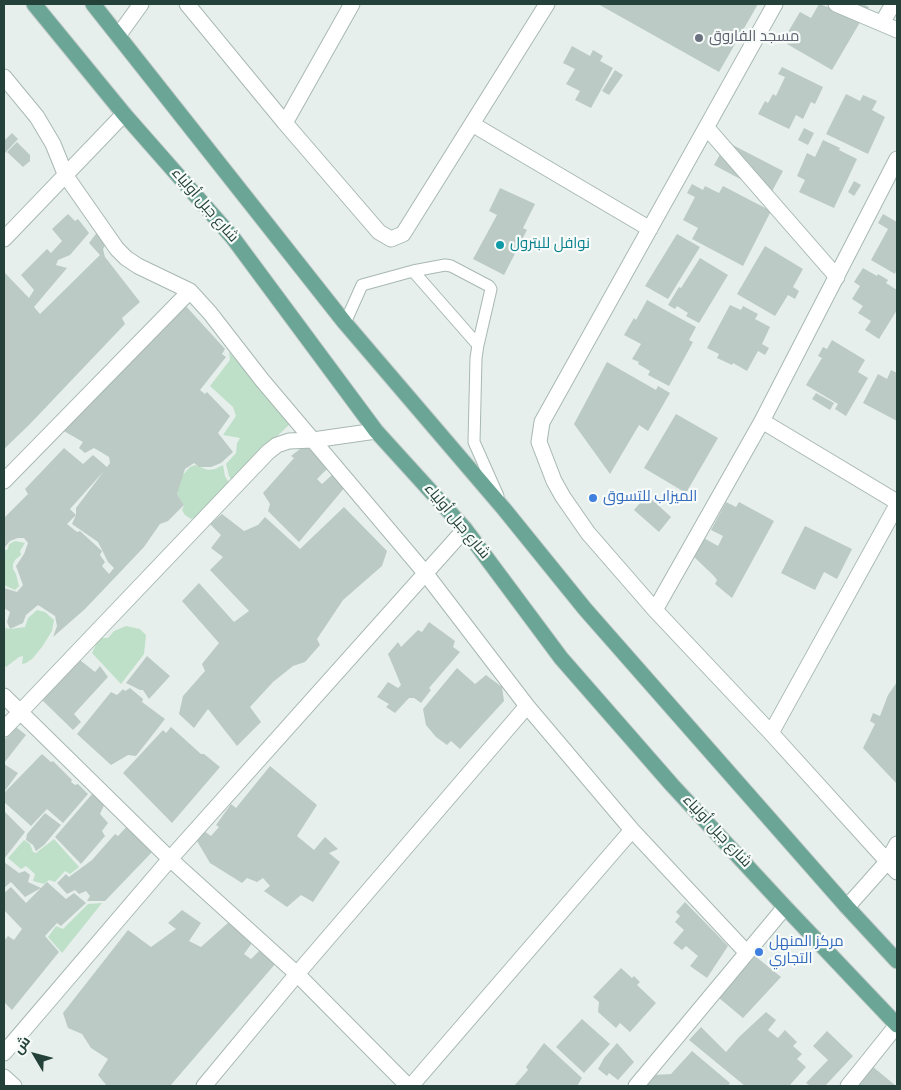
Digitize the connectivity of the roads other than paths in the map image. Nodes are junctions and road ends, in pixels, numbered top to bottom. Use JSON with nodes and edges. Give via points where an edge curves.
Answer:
{"nodes":[{"id":1,"x":34,"y":4,"type":"edge"},
{"id":2,"x":93,"y":4,"type":"edge"},
{"id":3,"x":141,"y":4,"type":"edge"},
{"id":4,"x":187,"y":4,"type":"edge"},
{"id":5,"x":352,"y":4,"type":"edge"},
{"id":6,"x":775,"y":4,"type":"edge"},
{"id":7,"x":836,"y":4,"type":"edge"},
{"id":8,"x":893,"y":4,"type":"edge"},
{"id":9,"x":543,"y":6,"type":"edge"},
{"id":10,"x":882,"y":23,"type":"junction"},
{"id":11,"x":897,"y":30,"type":"edge"},
{"id":12,"x":118,"y":36,"type":"junction"},
{"id":13,"x":4,"y":77,"type":"edge"},
{"id":14,"x":124,"y":114,"type":"junction"},
{"id":15,"x":285,"y":123,"type":"junction"},
{"id":16,"x":472,"y":124,"type":"junction"},
{"id":17,"x":707,"y":128,"type":"junction"},
{"id":18,"x":897,"y":159,"type":"edge"},
{"id":19,"x":66,"y":176,"type":"junction"},
{"id":20,"x":650,"y":229,"type":"junction"},
{"id":21,"x":4,"y":239,"type":"edge"},
{"id":22,"x":413,"y":271,"type":"junction"},
{"id":23,"x":837,"y":277,"type":"junction"},
{"id":24,"x":190,"y":291,"type":"junction"},
{"id":25,"x":345,"y":323,"type":"junction"},
{"id":26,"x":478,"y":345,"type":"junction"},
{"id":27,"x":762,"y":421,"type":"junction"},
{"id":28,"x":376,"y":431,"type":"junction"},
{"id":29,"x":313,"y":440,"type":"junction"},
{"id":30,"x":4,"y":481,"type":"edge"},
{"id":31,"x":897,"y":503,"type":"edge"},
{"id":32,"x":504,"y":509,"type":"junction"},
{"id":33,"x":465,"y":529,"type":"junction"},
{"id":34,"x":426,"y":574,"type":"junction"},
{"id":35,"x":655,"y":610,"type":"junction"},
{"id":36,"x":4,"y":696,"type":"edge"},
{"id":37,"x":528,"y":706,"type":"junction"},
{"id":38,"x":20,"y":711,"type":"junction"},
{"id":39,"x":4,"y":729,"type":"edge"},
{"id":40,"x":771,"y":734,"type":"junction"},
{"id":41,"x":632,"y":830,"type":"junction"},
{"id":42,"x":897,"y":844,"type":"edge"},
{"id":43,"x":170,"y":859,"type":"junction"},
{"id":44,"x":892,"y":867,"type":"edge"},
{"id":45,"x":785,"y":907,"type":"junction"},
{"id":46,"x":847,"y":908,"type":"junction"},
{"id":47,"x":747,"y":953,"type":"junction"},
{"id":48,"x":897,"y":961,"type":"edge"},
{"id":49,"x":297,"y":974,"type":"junction"},
{"id":50,"x":897,"y":1025,"type":"edge"},
{"id":51,"x":4,"y":1053,"type":"edge"},
{"id":52,"x":4,"y":1077,"type":"edge"},
{"id":53,"x":14,"y":1086,"type":"edge"},
{"id":54,"x":204,"y":1086,"type":"edge"},
{"id":55,"x":410,"y":1086,"type":"edge"},
{"id":56,"x":636,"y":1086,"type":"edge"},
{"id":57,"x":848,"y":1086,"type":"edge"}],
"edges":[{"from":1,"to":14,"type":"main road","name":"شارع جبل أولياء"},
{"from":2,"to":12,"type":"main road"},
{"from":3,"to":12,"type":"street"},
{"from":4,"to":15,"type":"street"},
{"from":5,"to":15,"type":"street"},
{"from":6,"to":17,"type":"street"},
{"from":7,"to":10,"type":"street"},
{"from":8,"to":10,"type":"street"},
{"from":9,"to":16,"type":"street"},
{"from":10,"to":11,"type":"street"},
{"from":12,"to":25,"type":"main road"},
{"from":13,"to":19,"type":"street","via":[[37,117]]},
{"from":14,"to":19,"type":"street"},
{"from":14,"to":28,"type":"main road","name":"شارع جبل أولياء","via":[[233,238]]},
{"from":15,"to":16,"type":"street","via":[[379,232],[391,239],[403,234]]},
{"from":16,"to":20,"type":"street"},
{"from":17,"to":20,"type":"street"},
{"from":17,"to":23,"type":"street"},
{"from":18,"to":23,"type":"street"},
{"from":19,"to":21,"type":"street"},
{"from":19,"to":24,"type":"street","via":[[126,258]]},
{"from":20,"to":35,"type":"street","via":[[542,422],[539,442],[563,497],[588,533]]},
{"from":22,"to":25,"type":"lane","via":[[362,285]]},
{"from":22,"to":26,"type":"lane"},
{"from":22,"to":26,"type":"lane","via":[[451,266],[489,286],[491,289]]},
{"from":23,"to":27,"type":"street"},
{"from":24,"to":29,"type":"street"},
{"from":24,"to":30,"type":"street"},
{"from":25,"to":32,"type":"main road"},
{"from":26,"to":32,"type":"lane","via":[[474,442]]},
{"from":27,"to":31,"type":"street"},
{"from":27,"to":35,"type":"street"},
{"from":28,"to":29,"type":"street"},
{"from":28,"to":33,"type":"main road","name":"شارع جبل أولياء"},
{"from":29,"to":34,"type":"street"},
{"from":29,"to":38,"type":"street","via":[[289,441],[268,452]]},
{"from":31,"to":40,"type":"street"},
{"from":32,"to":46,"type":"main road","via":[[585,609]]},
{"from":33,"to":34,"type":"street"},
{"from":33,"to":45,"type":"main road","name":"شارع جبل أولياء","via":[[561,658]]},
{"from":34,"to":37,"type":"street"},
{"from":34,"to":43,"type":"street"},
{"from":35,"to":40,"type":"street"},
{"from":36,"to":38,"type":"street"},
{"from":37,"to":41,"type":"street"},
{"from":37,"to":49,"type":"street"},
{"from":38,"to":39,"type":"street"},
{"from":38,"to":43,"type":"street"},
{"from":40,"to":44,"type":"street"},
{"from":41,"to":47,"type":"street"},
{"from":41,"to":55,"type":"street"},
{"from":42,"to":44,"type":"street"},
{"from":43,"to":49,"type":"street"},
{"from":43,"to":51,"type":"street"},
{"from":44,"to":46,"type":"street"},
{"from":45,"to":47,"type":"street"},
{"from":45,"to":50,"type":"main road","name":"شارع جبل أولياء"},
{"from":46,"to":48,"type":"main road"},
{"from":47,"to":56,"type":"street"},
{"from":49,"to":54,"type":"street"},
{"from":49,"to":55,"type":"street"},
{"from":50,"to":57,"type":"street"},
{"from":52,"to":53,"type":"street"}]}
